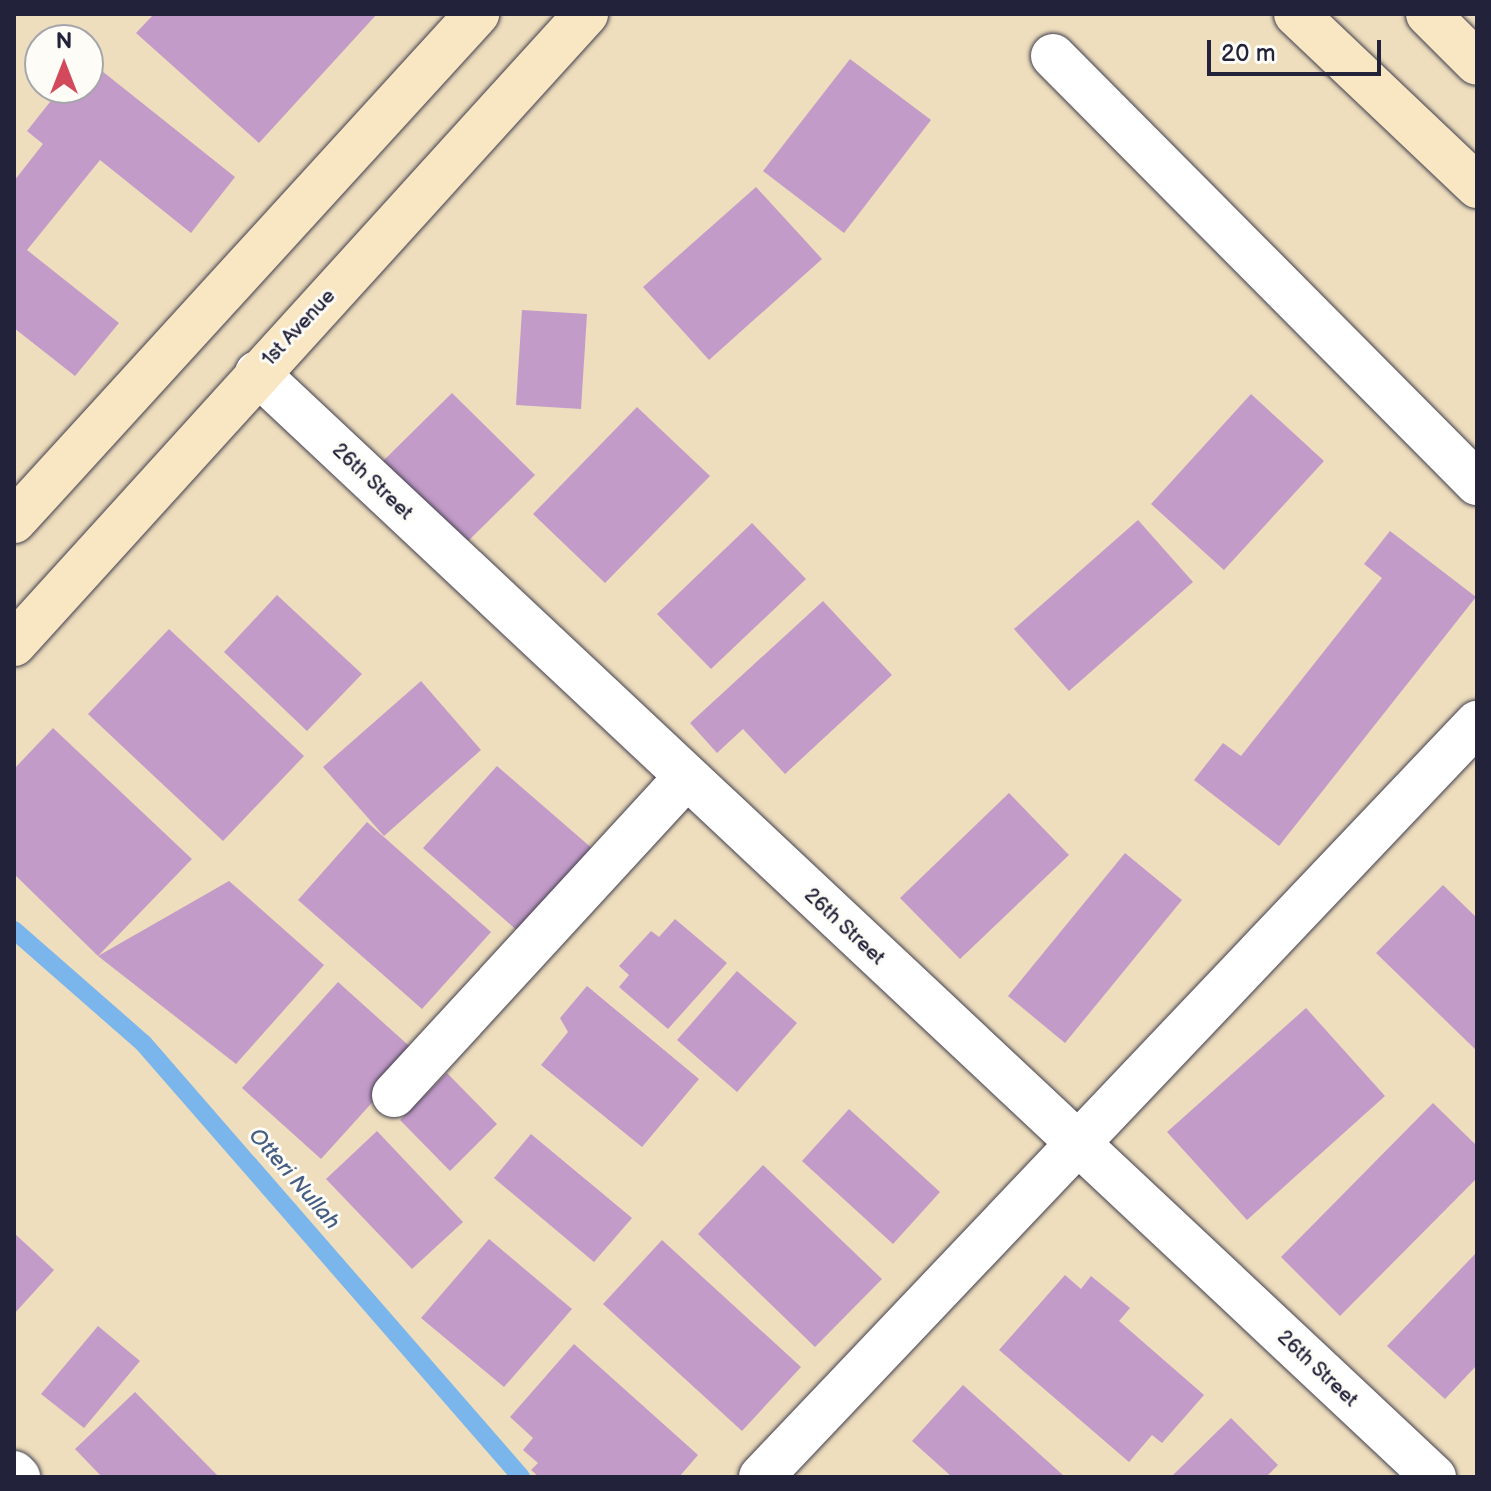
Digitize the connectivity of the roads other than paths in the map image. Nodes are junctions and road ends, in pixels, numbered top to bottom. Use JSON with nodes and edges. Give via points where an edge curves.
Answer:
{"nodes":[{"id":1,"x":477,"y":14,"type":"edge"},
{"id":2,"x":586,"y":14,"type":"edge"},
{"id":3,"x":1296,"y":14,"type":"edge"},
{"id":4,"x":1428,"y":14,"type":"edge"},
{"id":5,"x":1053,"y":56,"type":"dead end"},
{"id":6,"x":1477,"y":63,"type":"edge"},
{"id":7,"x":1477,"y":186,"type":"edge"},
{"id":8,"x":257,"y":373,"type":"junction"},
{"id":9,"x":1477,"y":483,"type":"edge"},
{"id":10,"x":14,"y":521,"type":"edge"},
{"id":11,"x":14,"y":644,"type":"edge"},
{"id":12,"x":1477,"y":723,"type":"edge"},
{"id":13,"x":686,"y":778,"type":"junction"},
{"id":14,"x":394,"y":1095,"type":"dead end"},
{"id":15,"x":1075,"y":1145,"type":"junction"},
{"id":16,"x":761,"y":1477,"type":"edge"},
{"id":17,"x":1434,"y":1477,"type":"edge"}],
"edges":[{"from":1,"to":10,"type":"street"},
{"from":2,"to":8,"type":"street","name":"1st Avenue"},
{"from":3,"to":7,"type":"street"},
{"from":4,"to":6,"type":"street"},
{"from":5,"to":9,"type":"street"},
{"from":8,"to":11,"type":"street","name":"1st Avenue"},
{"from":8,"to":13,"type":"street","name":"26th Street"},
{"from":12,"to":15,"type":"street"},
{"from":13,"to":14,"type":"street"},
{"from":13,"to":15,"type":"street","name":"26th Street"},
{"from":15,"to":16,"type":"street"},
{"from":15,"to":17,"type":"street","name":"26th Street"}]}
